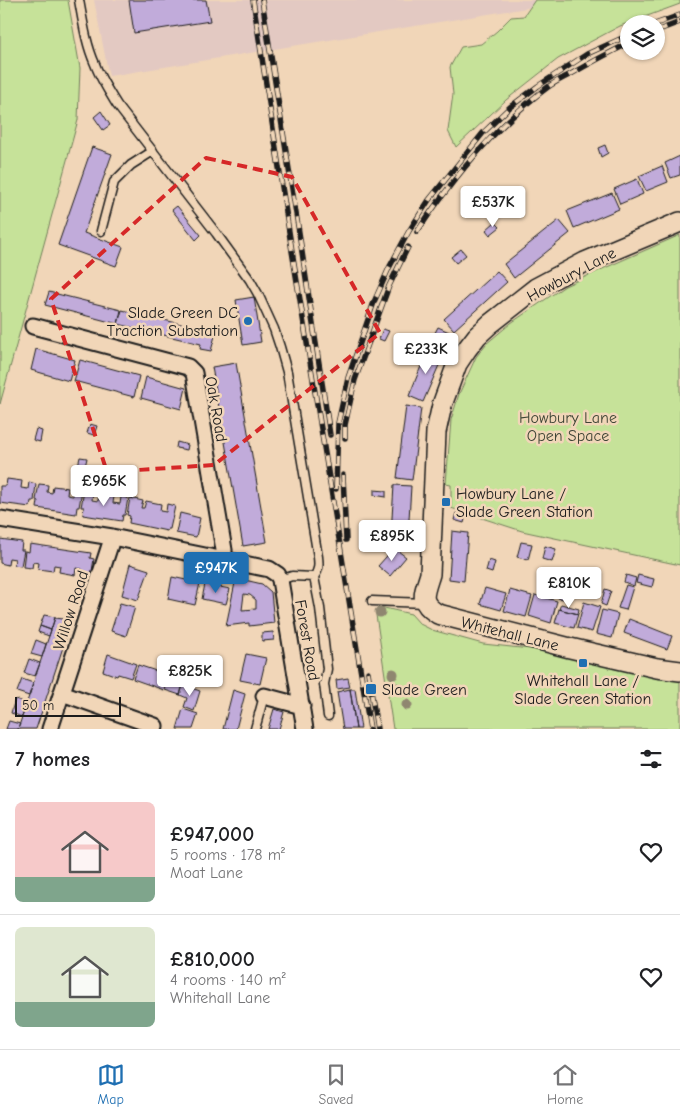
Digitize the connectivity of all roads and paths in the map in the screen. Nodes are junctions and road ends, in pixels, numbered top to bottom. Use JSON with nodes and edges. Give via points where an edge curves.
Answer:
{"nodes":[{"id":1,"x":79,"y":0,"type":"edge"},
{"id":2,"x":153,"y":151,"type":"junction"},
{"id":3,"x":680,"y":222,"type":"edge"},
{"id":4,"x":102,"y":231,"type":"dead end"},
{"id":5,"x":33,"y":326,"type":"dead end"},
{"id":6,"x":0,"y":519,"type":"edge"},
{"id":7,"x":112,"y":537,"type":"junction"},
{"id":8,"x":224,"y":559,"type":"junction"},
{"id":9,"x":314,"y":577,"type":"junction"},
{"id":10,"x":280,"y":580,"type":"junction"},
{"id":11,"x":372,"y":600,"type":"dead end"},
{"id":12,"x":425,"y":603,"type":"junction"},
{"id":13,"x":680,"y":671,"type":"edge"},
{"id":14,"x":62,"y":693,"type":"junction"},
{"id":15,"x":264,"y":696,"type":"joint"},
{"id":16,"x":302,"y":706,"type":"junction"},
{"id":17,"x":328,"y":716,"type":"dead end"},
{"id":18,"x":156,"y":723,"type":"edge"},
{"id":19,"x":50,"y":729,"type":"edge"},
{"id":20,"x":255,"y":729,"type":"edge"},
{"id":21,"x":305,"y":729,"type":"edge"}],
"edges":[{"from":1,"to":2,"type":"lane","via":[[88,44],[104,84],[116,105]]},
{"from":2,"to":4,"type":"lane","via":[[131,165],[114,182]]},
{"from":2,"to":9,"type":"lane","via":[[250,280],[274,329],[287,372],[318,557],[319,568]]},
{"from":3,"to":12,"type":"street","name":"Howbury Lane","via":[[586,262],[536,288],[490,324],[467,349],[457,364],[436,432],[430,574],[424,594]]},
{"from":5,"to":8,"type":"street","name":"Oak Road","via":[[188,367],[194,373]]},
{"from":6,"to":7,"type":"street"},
{"from":7,"to":8,"type":"street"},
{"from":7,"to":14,"type":"street","name":"Willow Road"},
{"from":8,"to":10,"type":"street","via":[[269,569]]},
{"from":9,"to":10,"type":"lane","via":[[292,576]]},
{"from":9,"to":17,"type":"lane","via":[[327,669],[324,684]]},
{"from":10,"to":16,"type":"street","name":"Forest Road"},
{"from":11,"to":12,"type":"lane"},
{"from":12,"to":13,"type":"street","name":"Whitehall Lane","via":[[430,610],[447,617],[561,646]]},
{"from":14,"to":18,"type":"street"},
{"from":14,"to":19,"type":"street","name":"Willow Road"},
{"from":15,"to":16,"type":"street","name":"Forest Road"},
{"from":15,"to":20,"type":"lane"},
{"from":16,"to":21,"type":"street","name":"Forest Road"}]}
